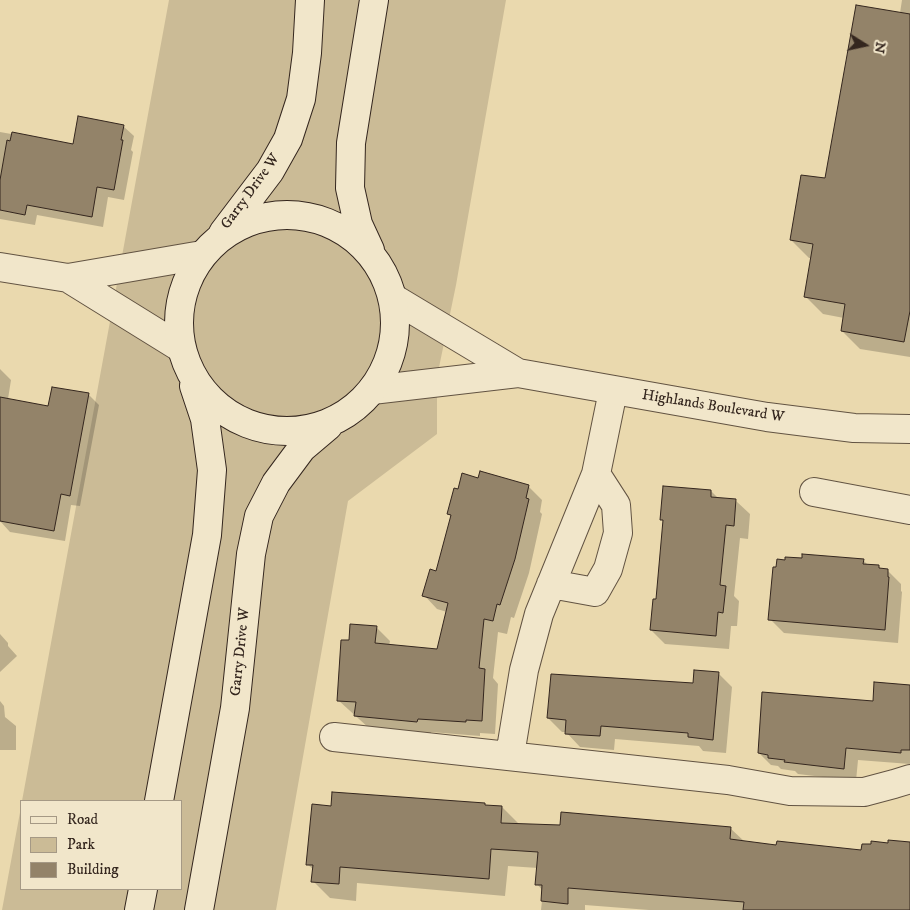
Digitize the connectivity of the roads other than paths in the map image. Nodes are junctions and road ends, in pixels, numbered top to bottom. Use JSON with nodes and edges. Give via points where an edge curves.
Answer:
{"nodes":[{"id":1,"x":310,"y":0,"type":"edge"},
{"id":2,"x":374,"y":0,"type":"edge"},
{"id":3,"x":210,"y":247,"type":"junction"},
{"id":4,"x":371,"y":254,"type":"junction"},
{"id":5,"x":0,"y":267,"type":"edge"},
{"id":6,"x":68,"y":278,"type":"junction"},
{"id":7,"x":393,"y":298,"type":"junction"},
{"id":8,"x":185,"y":359,"type":"junction"},
{"id":9,"x":518,"y":374,"type":"junction"},
{"id":10,"x":372,"y":390,"type":"junction"},
{"id":11,"x":613,"y":391,"type":"junction"},
{"id":12,"x":335,"y":420,"type":"junction"},
{"id":13,"x":910,"y":429,"type":"edge"},
{"id":14,"x":596,"y":474,"type":"junction"},
{"id":15,"x":814,"y":492,"type":"dead end"},
{"id":16,"x":910,"y":510,"type":"edge"},
{"id":17,"x":551,"y":584,"type":"junction"},
{"id":18,"x":334,"y":737,"type":"dead end"},
{"id":19,"x":510,"y":755,"type":"junction"},
{"id":20,"x":910,"y":779,"type":"edge"},
{"id":21,"x":159,"y":800,"type":"edge"},
{"id":22,"x":143,"y":890,"type":"edge"},
{"id":23,"x":139,"y":910,"type":"edge"},
{"id":24,"x":199,"y":910,"type":"edge"}],
"edges":[{"from":1,"to":3,"type":"street","name":"Garry Drive W","via":[[301,99],[288,139],[270,171]]},
{"from":2,"to":4,"type":"street","via":[[352,143],[350,188],[358,224]]},
{"from":3,"to":4,"type":"street","via":[[239,225],[262,217],[286,214],[310,216],[334,224]]},
{"from":3,"to":6,"type":"street"},
{"from":3,"to":8,"type":"street","name":"Garry Drive W","via":[[189,276],[181,299],[178,324]]},
{"from":4,"to":7,"type":"street","via":[[385,274]]},
{"from":5,"to":6,"type":"street"},
{"from":6,"to":8,"type":"street"},
{"from":7,"to":9,"type":"street","name":"Highlands Boulevard W"},
{"from":7,"to":10,"type":"street","via":[[396,322],[393,346],[385,369]]},
{"from":8,"to":12,"type":"street","via":[[202,391],[240,421],[288,432],[312,429]]},
{"from":8,"to":21,"type":"street","via":[[205,419],[212,470],[207,535]]},
{"from":9,"to":10,"type":"street","name":"Highlands Boulevard W"},
{"from":9,"to":11,"type":"street","name":"Highlands Boulevard W"},
{"from":10,"to":12,"type":"street"},
{"from":11,"to":13,"type":"street","name":"Highlands Boulevard W","via":[[854,428]]},
{"from":11,"to":14,"type":"street"},
{"from":12,"to":24,"type":"street","name":"Garry Drive W","via":[[302,448],[276,483],[259,516],[251,554],[234,708]]},
{"from":14,"to":17,"type":"street"},
{"from":14,"to":17,"type":"street","via":[[616,505],[618,533],[608,569],[595,592]]},
{"from":15,"to":16,"type":"street"},
{"from":17,"to":19,"type":"street","via":[[524,670]]},
{"from":18,"to":19,"type":"street"},
{"from":19,"to":20,"type":"street","via":[[728,780],[790,791],[864,792]]},
{"from":22,"to":23,"type":"street"}]}
